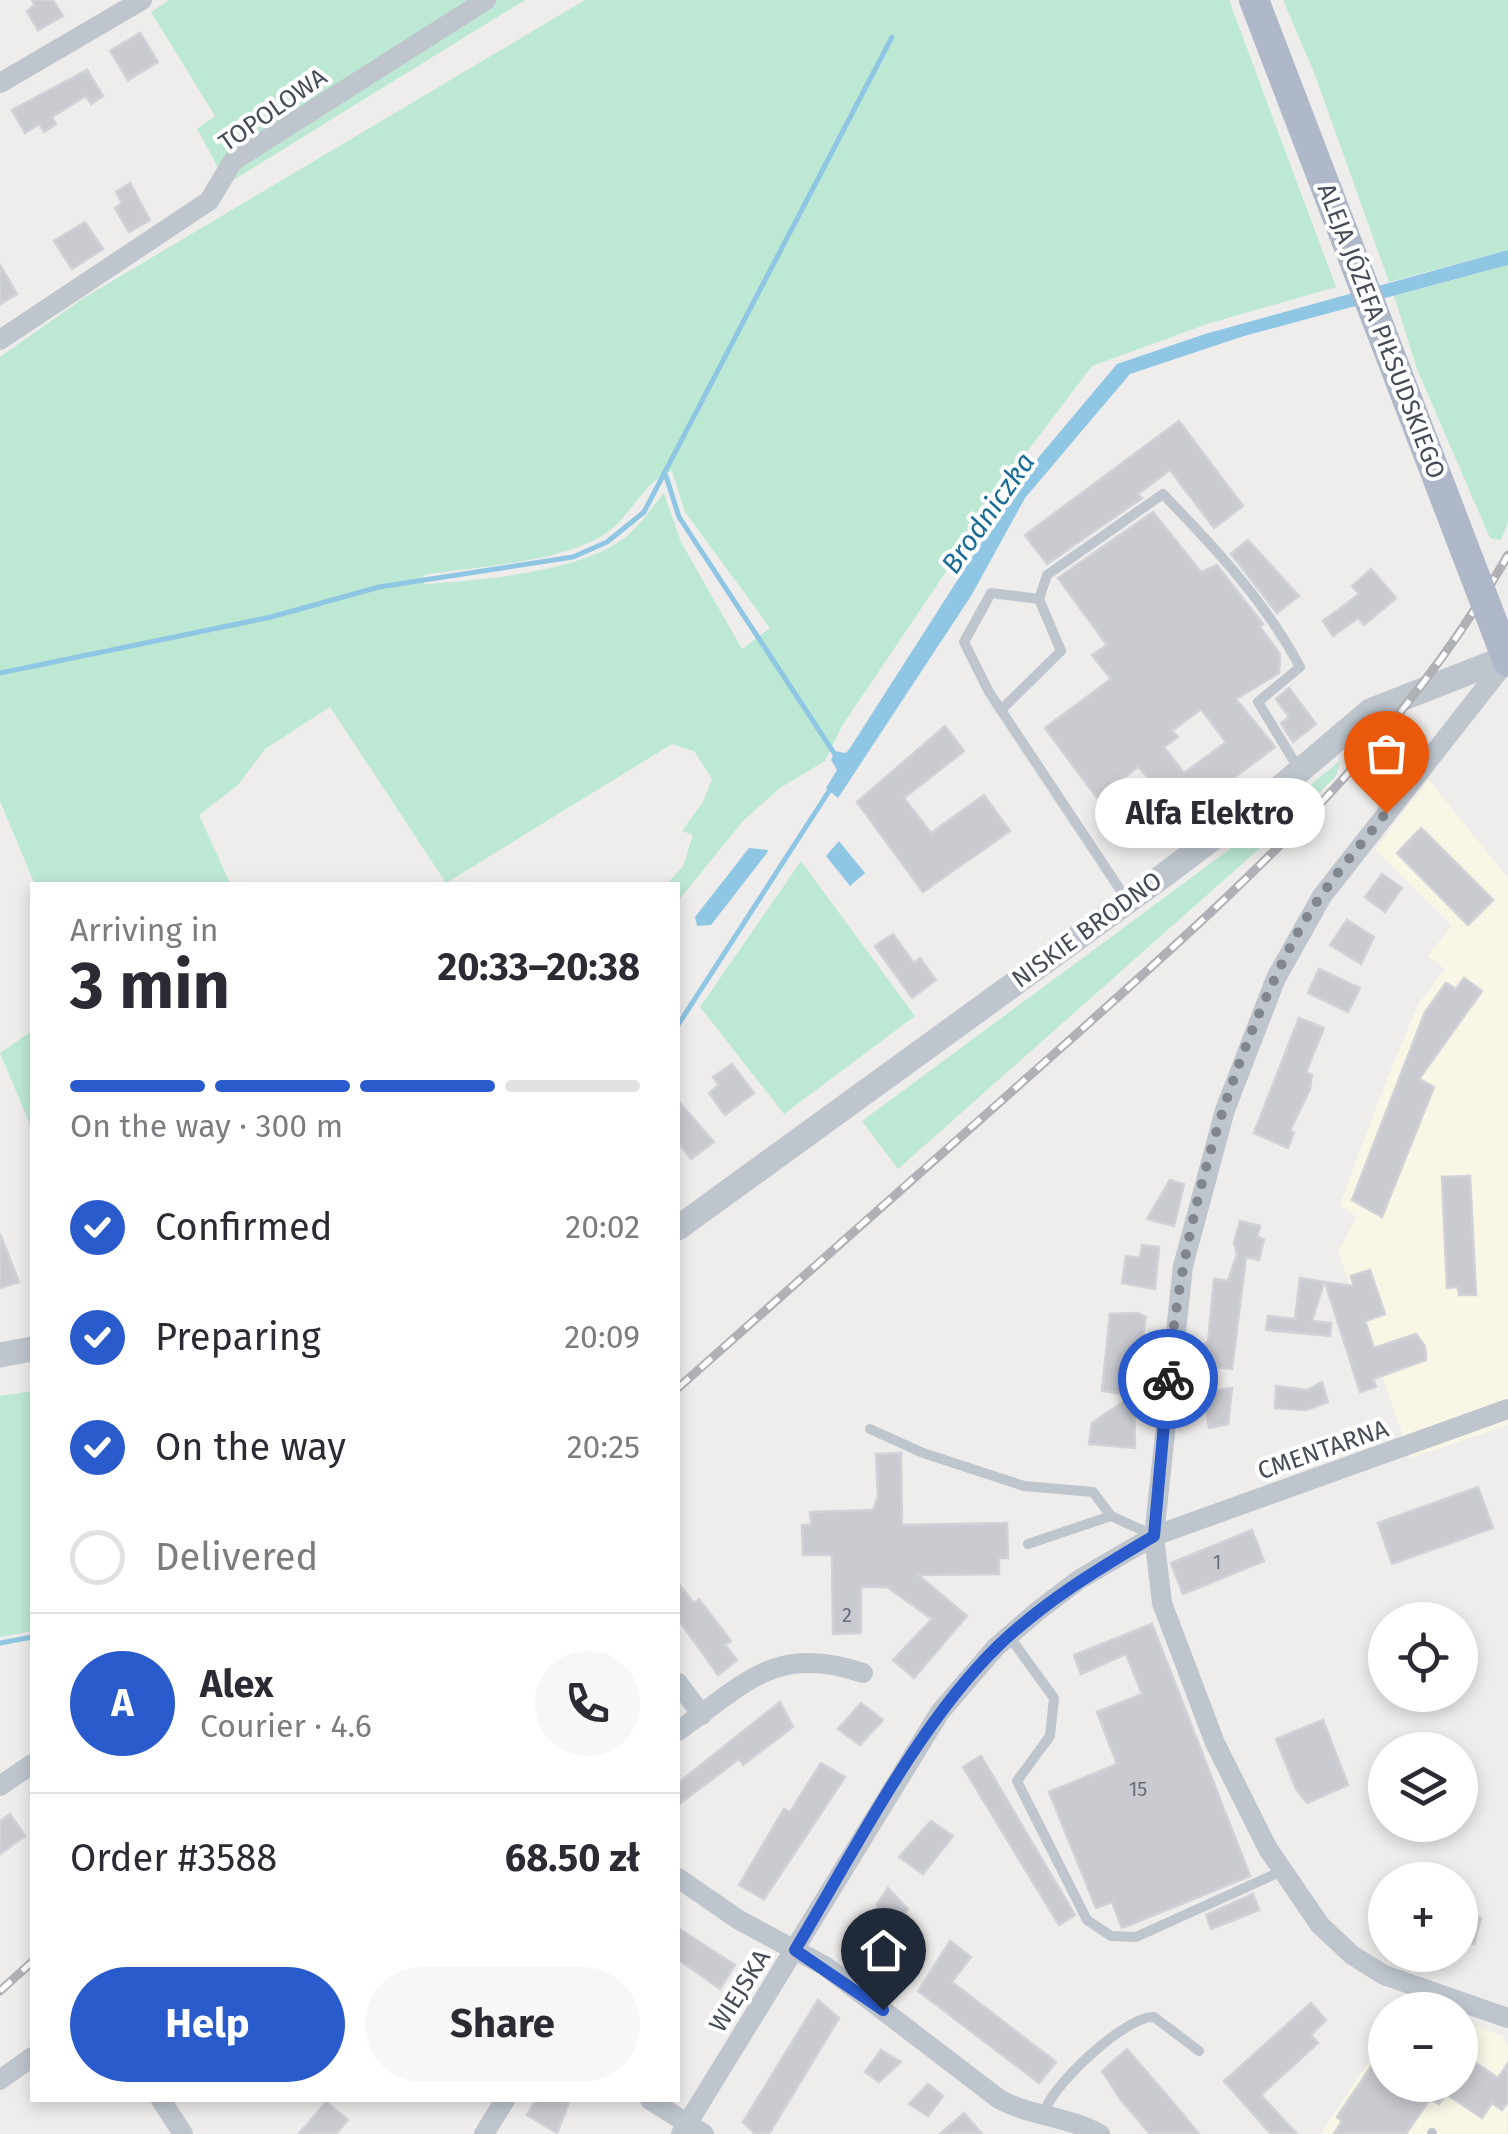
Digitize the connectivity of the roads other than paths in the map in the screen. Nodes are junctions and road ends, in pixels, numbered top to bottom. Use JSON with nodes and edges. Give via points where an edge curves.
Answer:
{"nodes":[{"id":1,"x":142,"y":0,"type":"edge"},
{"id":2,"x":486,"y":0,"type":"edge"},
{"id":3,"x":1254,"y":0,"type":"edge"},
{"id":4,"x":0,"y":84,"type":"edge"},
{"id":5,"x":0,"y":340,"type":"edge"},
{"id":6,"x":1039,"y":599,"type":"junction"},
{"id":7,"x":1508,"y":659,"type":"edge"},
{"id":8,"x":1001,"y":710,"type":"junction"},
{"id":9,"x":1300,"y":771,"type":"junction"},
{"id":10,"x":1128,"y":901,"type":"junction"},
{"id":11,"x":680,"y":1227,"type":"edge"},
{"id":12,"x":30,"y":1349,"type":"edge"},
{"id":13,"x":0,"y":1355,"type":"edge"},
{"id":14,"x":1508,"y":1409,"type":"edge"},
{"id":15,"x":870,"y":1428,"type":"dead end"},
{"id":16,"x":1111,"y":1516,"type":"junction"},
{"id":17,"x":1154,"y":1536,"type":"junction"},
{"id":18,"x":1028,"y":1544,"type":"dead end"},
{"id":19,"x":1009,"y":1636,"type":"junction"},
{"id":20,"x":863,"y":1673,"type":"dead end"},
{"id":21,"x":680,"y":1686,"type":"edge"},
{"id":22,"x":702,"y":1714,"type":"junction"},
{"id":23,"x":680,"y":1730,"type":"edge"},
{"id":24,"x":30,"y":1765,"type":"edge"},
{"id":25,"x":0,"y":1786,"type":"edge"},
{"id":26,"x":1282,"y":1871,"type":"junction"},
{"id":27,"x":680,"y":1879,"type":"edge"},
{"id":28,"x":795,"y":1950,"type":"junction"},
{"id":29,"x":1508,"y":2018,"type":"edge"},
{"id":30,"x":1199,"y":2051,"type":"dead end"},
{"id":31,"x":30,"y":2058,"type":"edge"},
{"id":32,"x":0,"y":2080,"type":"edge"},
{"id":33,"x":162,"y":2102,"type":"edge"},
{"id":34,"x":504,"y":2102,"type":"edge"},
{"id":35,"x":653,"y":2102,"type":"edge"},
{"id":36,"x":1043,"y":2117,"type":"junction"},
{"id":37,"x":691,"y":2130,"type":"edge"},
{"id":38,"x":183,"y":2134,"type":"edge"},
{"id":39,"x":484,"y":2134,"type":"edge"},
{"id":40,"x":1100,"y":2134,"type":"edge"}],
"edges":[{"from":1,"to":4,"type":"street"},
{"from":2,"to":5,"type":"street","name":"TOPOLOWA","via":[[234,162],[209,200]]},
{"from":3,"to":7,"type":"main road","name":"ALEJA JÓZEFA PIŁSUDSKIEGO","bridge":true},
{"from":6,"to":8,"type":"lane","via":[[1061,651]]},
{"from":6,"to":8,"type":"lane","via":[[991,593],[964,642]]},
{"from":6,"to":9,"type":"lane","via":[[1047,575],[1163,494],[1223,556],[1300,667],[1258,702]]},
{"from":7,"to":9,"type":"street","name":"NISKIE BRODNO","via":[[1370,711]]},
{"from":7,"to":17,"type":"street","via":[[1322,896],[1276,978],[1225,1110],[1183,1266]]},
{"from":8,"to":10,"type":"lane"},
{"from":9,"to":10,"type":"street","name":"NISKIE BRODNO"},
{"from":10,"to":11,"type":"street","name":"NISKIE BRODNO"},
{"from":12,"to":13,"type":"street"},
{"from":14,"to":17,"type":"street","name":"CMENTARNA"},
{"from":15,"to":16,"type":"lane","via":[[922,1453],[1024,1486],[1093,1492]]},
{"from":16,"to":17,"type":"lane"},
{"from":16,"to":18,"type":"lane"},
{"from":17,"to":19,"type":"street","name":"WIEJSKA","via":[[1080,1579]]},
{"from":17,"to":26,"type":"street","via":[[1155,1576],[1176,1642],[1242,1803]]},
{"from":19,"to":26,"type":"lane","via":[[1054,1698],[1050,1736],[1017,1781],[1098,1931],[1136,1937]]},
{"from":19,"to":28,"type":"street","name":"WIEJSKA","via":[[940,1712]]},
{"from":20,"to":22,"type":"street","via":[[838,1665],[772,1665]]},
{"from":21,"to":22,"type":"street"},
{"from":22,"to":23,"type":"street"},
{"from":24,"to":25,"type":"street"},
{"from":26,"to":29,"type":"street","via":[[1320,1925],[1352,1955],[1421,1990]]},
{"from":27,"to":28,"type":"street"},
{"from":28,"to":36,"type":"street","via":[[1000,2098]]},
{"from":28,"to":37,"type":"street","name":"WIEJSKA"},
{"from":30,"to":36,"type":"lane","via":[[1154,2017],[1135,2019],[1059,2085]]},
{"from":31,"to":32,"type":"street"},
{"from":33,"to":38,"type":"street"},
{"from":34,"to":39,"type":"street"},
{"from":35,"to":37,"type":"street"},
{"from":36,"to":40,"type":"street"}]}
